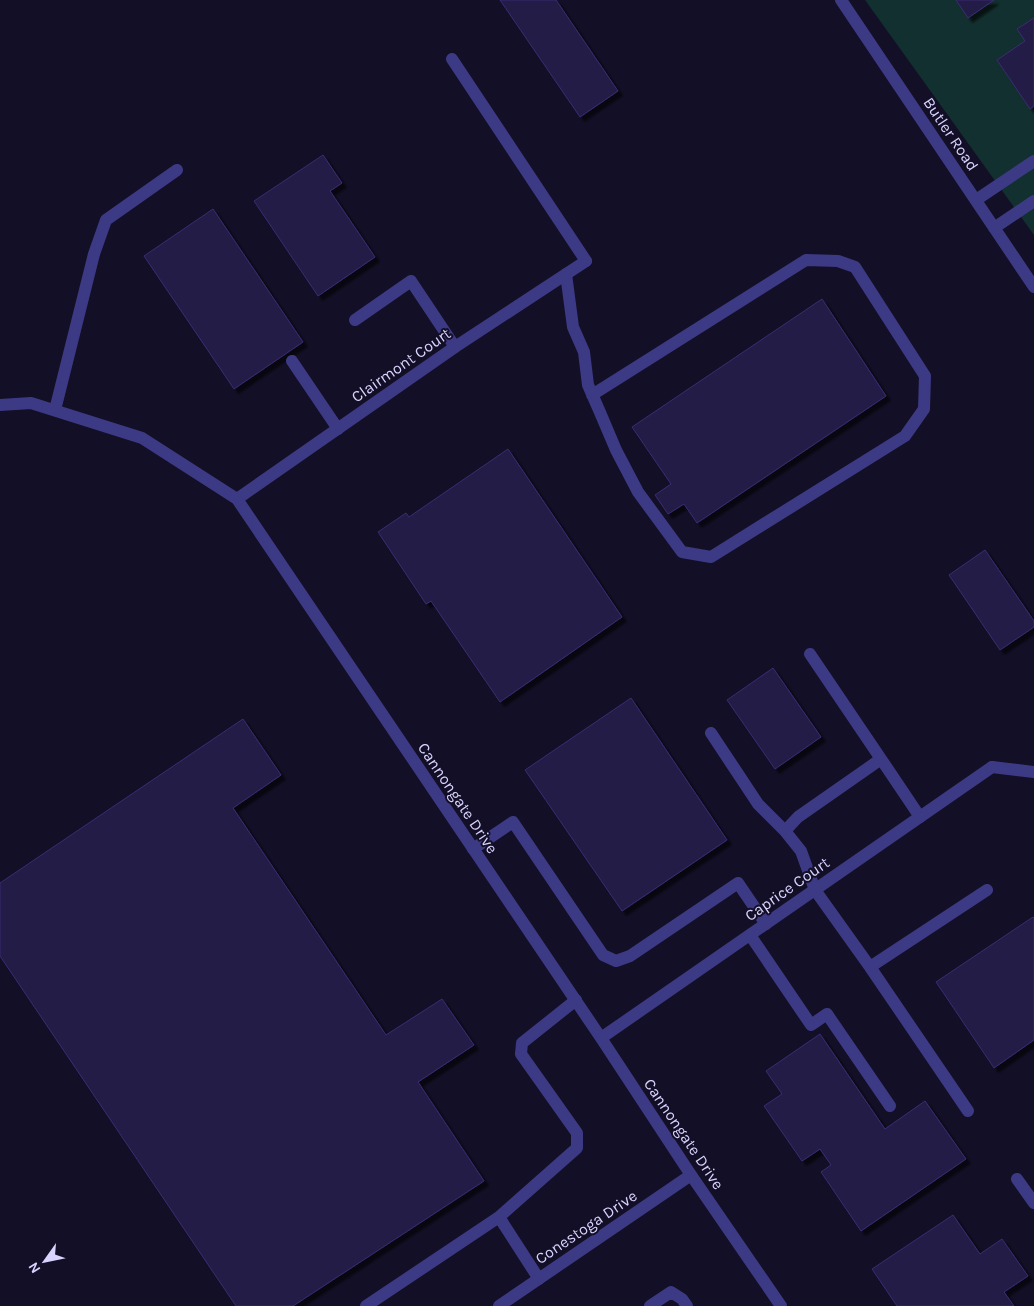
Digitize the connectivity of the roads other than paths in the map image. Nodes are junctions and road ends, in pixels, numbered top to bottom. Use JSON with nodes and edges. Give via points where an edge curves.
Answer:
{"nodes":[{"id":1,"x":842,"y":0,"type":"edge"},
{"id":2,"x":452,"y":59,"type":"dead end"},
{"id":3,"x":1034,"y":161,"type":"edge"},
{"id":4,"x":177,"y":170,"type":"dead end"},
{"id":5,"x":976,"y":200,"type":"junction"},
{"id":6,"x":1034,"y":201,"type":"edge"},
{"id":7,"x":994,"y":228,"type":"junction"},
{"id":8,"x":566,"y":274,"type":"junction"},
{"id":9,"x":1034,"y":287,"type":"edge"},
{"id":10,"x":355,"y":320,"type":"dead end"},
{"id":11,"x":456,"y":347,"type":"junction"},
{"id":12,"x":292,"y":361,"type":"dead end"},
{"id":13,"x":592,"y":395,"type":"junction"},
{"id":14,"x":0,"y":405,"type":"edge"},
{"id":15,"x":56,"y":410,"type":"junction"},
{"id":16,"x":338,"y":429,"type":"junction"},
{"id":17,"x":236,"y":499,"type":"junction"},
{"id":18,"x":810,"y":654,"type":"dead end"},
{"id":19,"x":711,"y":733,"type":"dead end"},
{"id":20,"x":881,"y":759,"type":"junction"},
{"id":21,"x":1034,"y":772,"type":"edge"},
{"id":22,"x":920,"y":817,"type":"junction"},
{"id":23,"x":785,"y":831,"type":"junction"},
{"id":24,"x":473,"y":849,"type":"junction"},
{"id":25,"x":815,"y":890,"type":"junction"},
{"id":26,"x":987,"y":890,"type":"dead end"},
{"id":27,"x":766,"y":924,"type":"junction"},
{"id":28,"x":750,"y":935,"type":"junction"},
{"id":29,"x":870,"y":967,"type":"junction"},
{"id":30,"x":576,"y":1000,"type":"junction"},
{"id":31,"x":601,"y":1038,"type":"junction"},
{"id":32,"x":890,"y":1106,"type":"dead end"},
{"id":33,"x":968,"y":1111,"type":"dead end"},
{"id":34,"x":691,"y":1175,"type":"junction"},
{"id":35,"x":1017,"y":1179,"type":"dead end"},
{"id":36,"x":1034,"y":1203,"type":"edge"},
{"id":37,"x":499,"y":1218,"type":"junction"},
{"id":38,"x":539,"y":1279,"type":"junction"},
{"id":39,"x":502,"y":1305,"type":"edge"},
{"id":40,"x":366,"y":1306,"type":"edge"},
{"id":41,"x":650,"y":1306,"type":"edge"},
{"id":42,"x":687,"y":1306,"type":"edge"},
{"id":43,"x":782,"y":1306,"type":"edge"}],
"edges":[{"from":1,"to":5,"type":"street","name":"Butler Road"},
{"from":2,"to":8,"type":"street","name":"Clairmont Court","via":[[586,261]]},
{"from":3,"to":5,"type":"street"},
{"from":4,"to":15,"type":"street","via":[[106,220],[94,254]]},
{"from":5,"to":7,"type":"street","name":"Butler Road"},
{"from":6,"to":7,"type":"street"},
{"from":7,"to":9,"type":"street","name":"Butler Road"},
{"from":8,"to":11,"type":"street","name":"Clairmont Court"},
{"from":8,"to":13,"type":"street","via":[[572,327],[584,352]]},
{"from":10,"to":11,"type":"street","via":[[411,280]]},
{"from":11,"to":16,"type":"street","name":"Clairmont Court"},
{"from":12,"to":16,"type":"street"},
{"from":13,"to":13,"type":"street","via":[[638,492],[682,552],[711,557],[905,436],[924,409],[925,376],[854,267],[838,261],[806,260]]},
{"from":14,"to":15,"type":"street","name":"Cannongate Drive","via":[[30,403]]},
{"from":15,"to":17,"type":"street","name":"Cannongate Drive","via":[[142,438]]},
{"from":16,"to":17,"type":"street","name":"Clairmont Court"},
{"from":17,"to":24,"type":"street","name":"Cannongate Drive"},
{"from":18,"to":20,"type":"street"},
{"from":19,"to":23,"type":"street","via":[[758,804]]},
{"from":20,"to":22,"type":"street"},
{"from":20,"to":23,"type":"street","via":[[798,817]]},
{"from":21,"to":22,"type":"street","name":"Caprice Court","via":[[992,767]]},
{"from":22,"to":25,"type":"street","name":"Caprice Court"},
{"from":23,"to":25,"type":"street","via":[[802,851]]},
{"from":24,"to":27,"type":"street","via":[[513,822],[603,955],[616,961],[630,956],[738,883]]},
{"from":24,"to":30,"type":"street","name":"Cannongate Drive"},
{"from":25,"to":27,"type":"street","name":"Caprice Court"},
{"from":25,"to":29,"type":"street"},
{"from":26,"to":29,"type":"street"},
{"from":27,"to":28,"type":"street","name":"Caprice Court"},
{"from":28,"to":31,"type":"street","name":"Caprice Court"},
{"from":28,"to":32,"type":"street","via":[[811,1025],[827,1014]]},
{"from":29,"to":33,"type":"street"},
{"from":30,"to":31,"type":"street","name":"Cannongate Drive"},
{"from":30,"to":37,"type":"street","via":[[522,1043],[521,1054],[577,1133],[577,1148]]},
{"from":31,"to":34,"type":"street","name":"Cannongate Drive"},
{"from":34,"to":38,"type":"street","name":"Conestoga Drive"},
{"from":34,"to":43,"type":"street","name":"Cannongate Drive"},
{"from":35,"to":36,"type":"street"},
{"from":37,"to":38,"type":"street"},
{"from":37,"to":40,"type":"street"},
{"from":38,"to":39,"type":"street","name":"Conestoga Drive"},
{"from":41,"to":42,"type":"street","via":[[671,1292]]}]}
